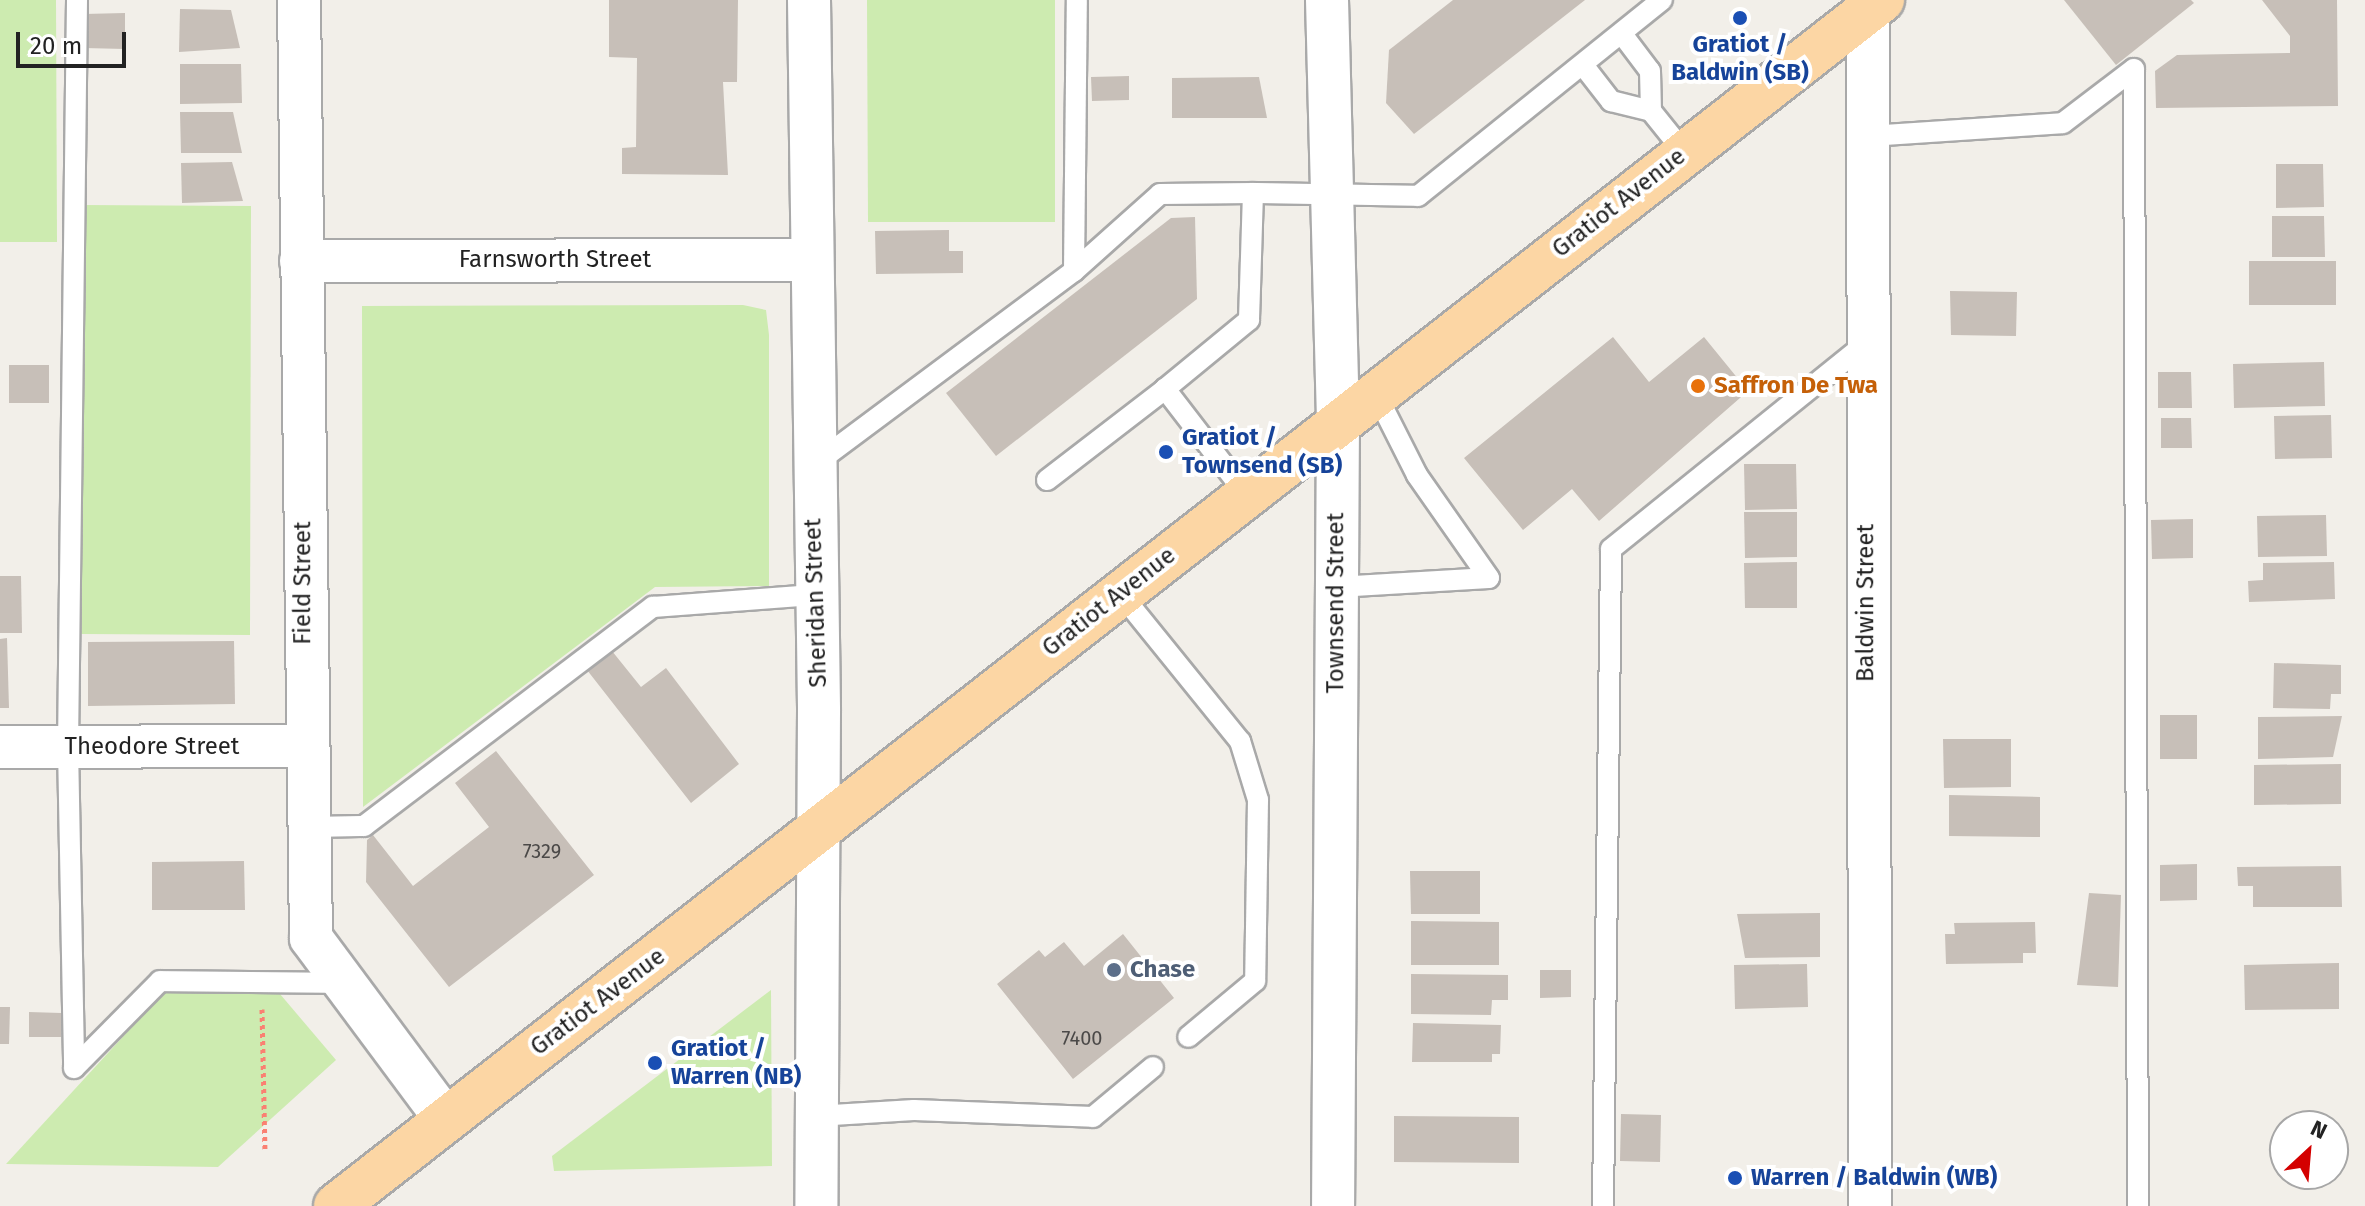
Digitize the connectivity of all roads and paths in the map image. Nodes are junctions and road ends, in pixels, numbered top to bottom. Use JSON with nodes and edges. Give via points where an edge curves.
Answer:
{"nodes":[{"id":1,"x":77,"y":0,"type":"edge"},
{"id":2,"x":299,"y":0,"type":"edge"},
{"id":3,"x":809,"y":0,"type":"edge"},
{"id":4,"x":1077,"y":0,"type":"edge"},
{"id":5,"x":1327,"y":0,"type":"edge"},
{"id":6,"x":1662,"y":0,"type":"edge"},
{"id":7,"x":1872,"y":4,"type":"edge"},
{"id":8,"x":1622,"y":34,"type":"junction"},
{"id":9,"x":1583,"y":65,"type":"junction"},
{"id":10,"x":1651,"y":111,"type":"junction"},
{"id":11,"x":1868,"y":136,"type":"junction"},
{"id":12,"x":1684,"y":152,"type":"junction"},
{"id":13,"x":1253,"y":193,"type":"junction"},
{"id":14,"x":1329,"y":196,"type":"junction"},
{"id":15,"x":810,"y":260,"type":"junction"},
{"id":16,"x":301,"y":261,"type":"junction"},
{"id":17,"x":1074,"y":271,"type":"junction"},
{"id":18,"x":1865,"y":344,"type":"junction"},
{"id":19,"x":1165,"y":389,"type":"junction"},
{"id":20,"x":1375,"y":392,"type":"junction"},
{"id":21,"x":1338,"y":421,"type":"junction"},
{"id":22,"x":812,"y":466,"type":"junction"},
{"id":23,"x":1047,"y":480,"type":"dead end"},
{"id":24,"x":1246,"y":494,"type":"junction"},
{"id":25,"x":1337,"y":587,"type":"junction"},
{"id":26,"x":1120,"y":593,"type":"junction"},
{"id":27,"x":814,"y":595,"type":"junction"},
{"id":28,"x":304,"y":746,"type":"junction"},
{"id":29,"x":0,"y":747,"type":"edge"},
{"id":30,"x":68,"y":747,"type":"junction"},
{"id":31,"x":308,"y":827,"type":"junction"},
{"id":32,"x":816,"y":834,"type":"junction"},
{"id":33,"x":341,"y":983,"type":"junction"},
{"id":34,"x":262,"y":1004,"type":"dead end"},
{"id":35,"x":1188,"y":1037,"type":"dead end"},
{"id":36,"x":1153,"y":1067,"type":"dead end"},
{"id":37,"x":816,"y":1116,"type":"junction"},
{"id":38,"x":446,"y":1120,"type":"junction"},
{"id":39,"x":265,"y":1149,"type":"dead end"},
{"id":40,"x":336,"y":1206,"type":"edge"},
{"id":41,"x":816,"y":1206,"type":"edge"},
{"id":42,"x":1333,"y":1206,"type":"edge"},
{"id":43,"x":1603,"y":1206,"type":"edge"},
{"id":44,"x":1870,"y":1206,"type":"edge"},
{"id":45,"x":2138,"y":1206,"type":"edge"}],
"edges":[{"from":1,"to":30,"type":"lane"},
{"from":2,"to":16,"type":"street","name":"Field Street"},
{"from":3,"to":15,"type":"street","name":"Sheridan Street"},
{"from":4,"to":17,"type":"lane"},
{"from":5,"to":14,"type":"street","name":"Townsend Street"},
{"from":6,"to":8,"type":"lane"},
{"from":7,"to":11,"type":"street","name":"Baldwin Street"},
{"from":7,"to":12,"type":"main road","name":"Gratiot Avenue"},
{"from":8,"to":9,"type":"lane"},
{"from":8,"to":10,"type":"lane","via":[[1650,71]]},
{"from":9,"to":10,"type":"lane","via":[[1611,101]]},
{"from":9,"to":14,"type":"lane","via":[[1418,196]]},
{"from":10,"to":12,"type":"lane"},
{"from":11,"to":18,"type":"street","name":"Baldwin Street"},
{"from":11,"to":45,"type":"lane","via":[[2063,123],[2134,69]]},
{"from":12,"to":20,"type":"main road","name":"Gratiot Avenue"},
{"from":13,"to":14,"type":"lane"},
{"from":13,"to":17,"type":"lane","via":[[1160,194]]},
{"from":13,"to":19,"type":"lane","via":[[1249,320],[1243,332]]},
{"from":14,"to":21,"type":"street","name":"Townsend Street"},
{"from":15,"to":16,"type":"street","name":"Farnsworth Street"},
{"from":15,"to":22,"type":"street","name":"Sheridan Street"},
{"from":16,"to":28,"type":"street","name":"Field Street"},
{"from":17,"to":22,"type":"lane"},
{"from":18,"to":43,"type":"lane","via":[[1611,549]]},
{"from":18,"to":44,"type":"street","name":"Baldwin Street"},
{"from":19,"to":23,"type":"lane"},
{"from":19,"to":24,"type":"lane"},
{"from":20,"to":21,"type":"main road","name":"Gratiot Avenue"},
{"from":20,"to":25,"type":"lane","via":[[1417,475],[1489,578]]},
{"from":21,"to":24,"type":"main road","name":"Gratiot Avenue"},
{"from":21,"to":25,"type":"street","name":"Townsend Street"},
{"from":22,"to":27,"type":"street","name":"Sheridan Street"},
{"from":24,"to":26,"type":"main road","name":"Gratiot Avenue"},
{"from":25,"to":42,"type":"street","name":"Townsend Street"},
{"from":26,"to":32,"type":"main road","name":"Gratiot Avenue"},
{"from":26,"to":35,"type":"lane","via":[[1240,741],[1258,800],[1255,981]]},
{"from":27,"to":31,"type":"lane","via":[[653,607],[364,826]]},
{"from":27,"to":32,"type":"street","name":"Sheridan Street"},
{"from":28,"to":30,"type":"street","name":"Theodore Street"},
{"from":28,"to":31,"type":"street","name":"Field Street"},
{"from":29,"to":30,"type":"street","name":"Theodore Street"},
{"from":30,"to":33,"type":"lane","via":[[74,1068],[160,981]]},
{"from":31,"to":33,"type":"street","name":"Field Street","via":[[311,938]]},
{"from":32,"to":37,"type":"street","name":"Sheridan Street"},
{"from":32,"to":38,"type":"main road","name":"Gratiot Avenue"},
{"from":33,"to":38,"type":"street","name":"Field Street"},
{"from":34,"to":39,"type":"path"},
{"from":36,"to":37,"type":"lane","via":[[1093,1117],[914,1110]]},
{"from":37,"to":41,"type":"street","name":"Sheridan Street"},
{"from":38,"to":40,"type":"main road","name":"Gratiot Avenue"}]}
